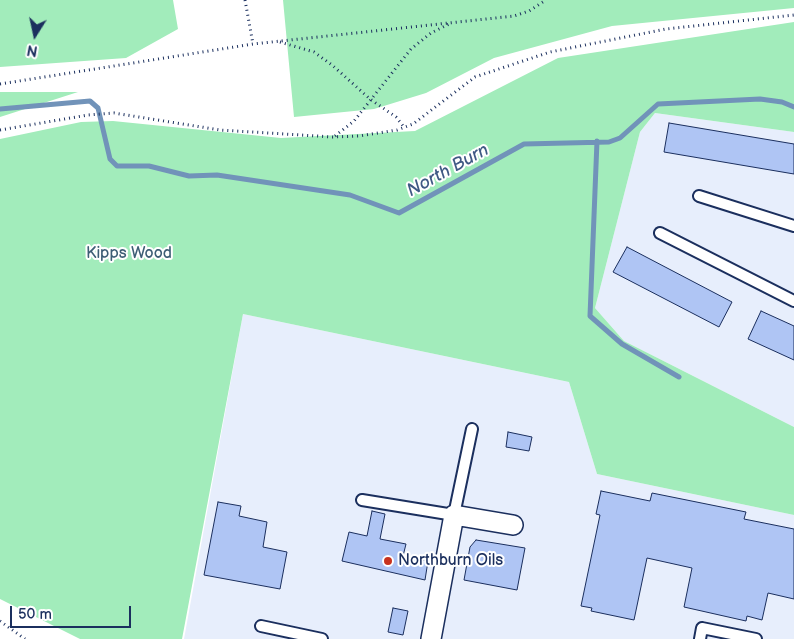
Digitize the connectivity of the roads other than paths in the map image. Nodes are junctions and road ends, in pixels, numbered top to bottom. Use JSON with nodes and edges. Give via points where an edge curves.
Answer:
{"nodes":[{"id":1,"x":699,"y":196,"type":"dead end"},
{"id":2,"x":794,"y":226,"type":"edge"},
{"id":3,"x":660,"y":233,"type":"dead end"},
{"id":4,"x":794,"y":301,"type":"edge"},
{"id":5,"x":472,"y":429,"type":"dead end"},
{"id":6,"x":362,"y":500,"type":"dead end"},
{"id":7,"x":454,"y":515,"type":"junction"},
{"id":8,"x":513,"y":525,"type":"dead end"},
{"id":9,"x":260,"y":626,"type":"dead end"},
{"id":10,"x":322,"y":639,"type":"edge"},
{"id":11,"x":431,"y":639,"type":"edge"},
{"id":12,"x":700,"y":639,"type":"edge"},
{"id":13,"x":756,"y":639,"type":"edge"}],
"edges":[{"from":1,"to":2,"type":"lane"},
{"from":3,"to":4,"type":"lane"},
{"from":5,"to":7,"type":"lane"},
{"from":6,"to":7,"type":"lane"},
{"from":7,"to":8,"type":"street"},
{"from":7,"to":11,"type":"street"},
{"from":9,"to":10,"type":"lane"},
{"from":12,"to":13,"type":"lane","via":[[702,628]]}]}
